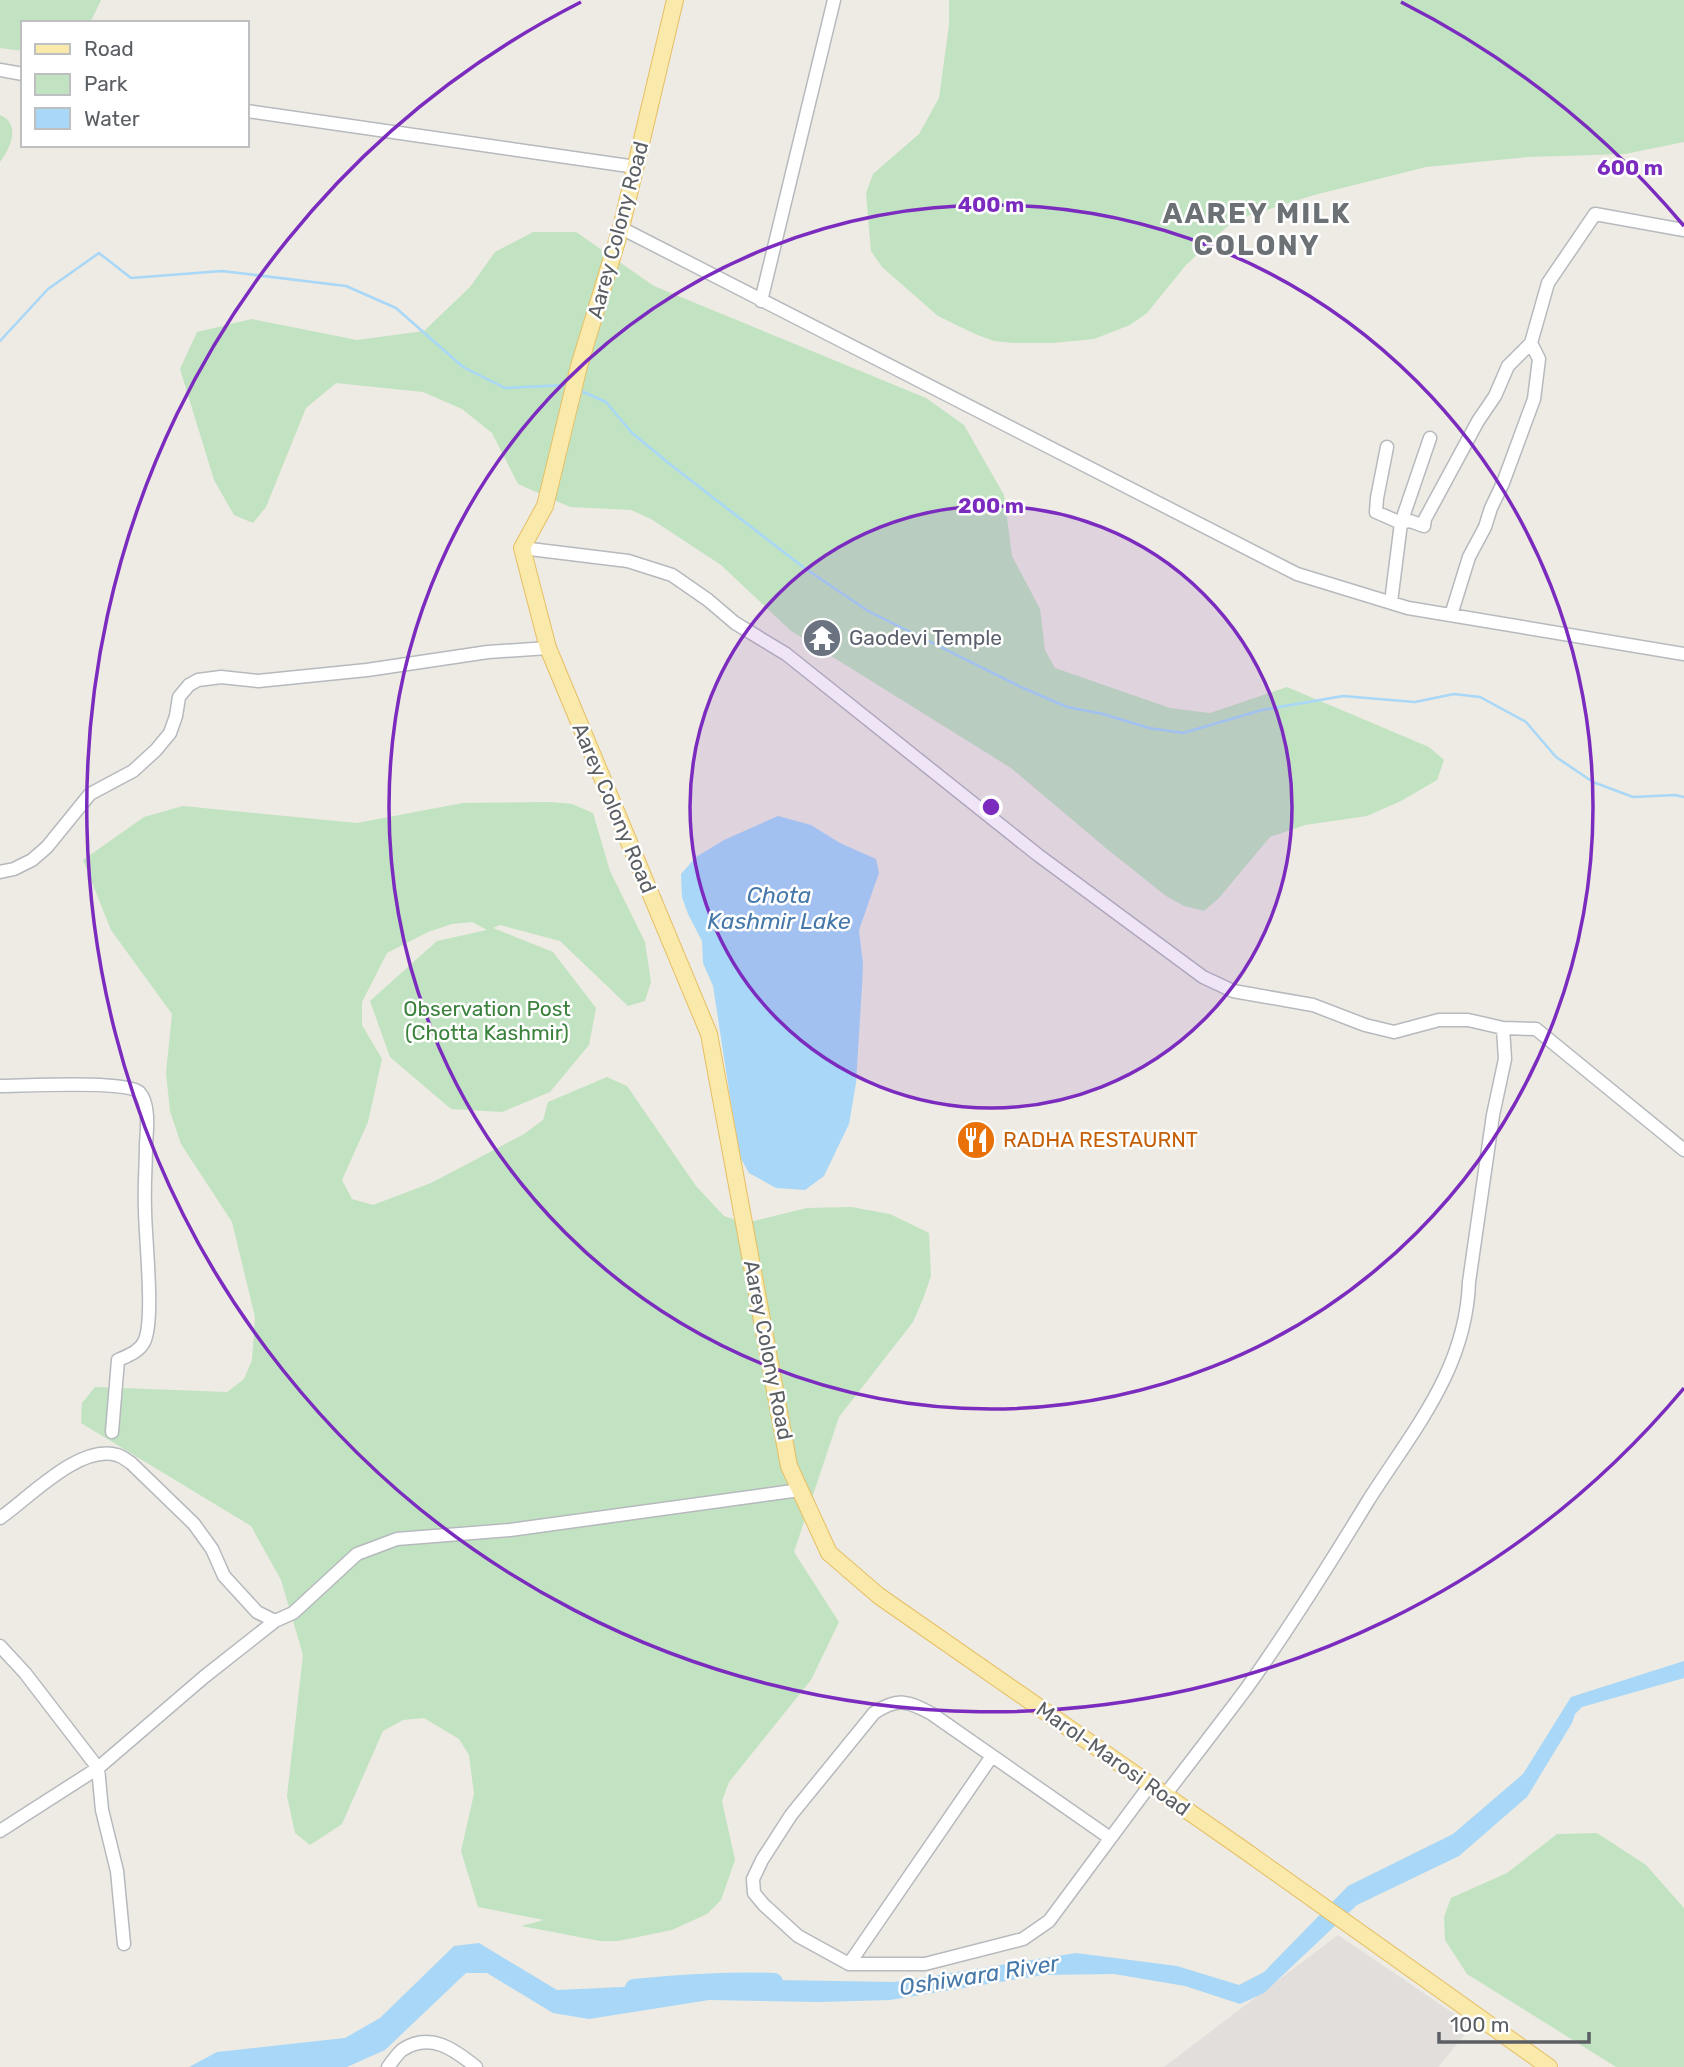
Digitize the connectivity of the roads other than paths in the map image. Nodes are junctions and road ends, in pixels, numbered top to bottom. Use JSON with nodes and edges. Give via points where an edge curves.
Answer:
{"nodes":[{"id":1,"x":675,"y":0,"type":"edge"},
{"id":2,"x":834,"y":0,"type":"edge"},
{"id":3,"x":0,"y":71,"type":"edge"},
{"id":4,"x":21,"y":75,"type":"edge"},
{"id":5,"x":248,"y":111,"type":"edge"},
{"id":6,"x":636,"y":167,"type":"junction"},
{"id":7,"x":621,"y":228,"type":"junction"},
{"id":8,"x":1684,"y":230,"type":"edge"},
{"id":9,"x":761,"y":301,"type":"junction"},
{"id":10,"x":1531,"y":343,"type":"junction"},
{"id":11,"x":1430,"y":438,"type":"dead end"},
{"id":12,"x":1387,"y":447,"type":"dead end"},
{"id":13,"x":1401,"y":523,"type":"junction"},
{"id":14,"x":522,"y":548,"type":"junction"},
{"id":15,"x":1391,"y":602,"type":"junction"},
{"id":16,"x":1451,"y":615,"type":"junction"},
{"id":17,"x":548,"y":648,"type":"junction"},
{"id":18,"x":1684,"y":654,"type":"edge"},
{"id":19,"x":0,"y":872,"type":"edge"},
{"id":20,"x":1503,"y":1028,"type":"junction"},
{"id":21,"x":0,"y":1086,"type":"edge"},
{"id":22,"x":1684,"y":1150,"type":"edge"},
{"id":23,"x":112,"y":1432,"type":"dead end"},
{"id":24,"x":800,"y":1490,"type":"junction"},
{"id":25,"x":0,"y":1518,"type":"edge"},
{"id":26,"x":879,"y":1596,"type":"joint"},
{"id":27,"x":275,"y":1621,"type":"junction"},
{"id":28,"x":0,"y":1646,"type":"edge"},
{"id":29,"x":992,"y":1756,"type":"junction"},
{"id":30,"x":98,"y":1768,"type":"junction"},
{"id":31,"x":1150,"y":1785,"type":"junction"},
{"id":32,"x":1165,"y":1795,"type":"junction"},
{"id":33,"x":0,"y":1831,"type":"edge"},
{"id":34,"x":1110,"y":1838,"type":"junction"},
{"id":35,"x":124,"y":1944,"type":"dead end"},
{"id":36,"x":849,"y":1964,"type":"junction"},
{"id":37,"x":388,"y":2067,"type":"edge"},
{"id":38,"x":476,"y":2067,"type":"edge"},
{"id":39,"x":1549,"y":2067,"type":"edge"}],
"edges":[{"from":1,"to":6,"type":"main road","name":"Aarey Colony Road"},
{"from":2,"to":9,"type":"street"},
{"from":3,"to":4,"type":"street"},
{"from":5,"to":6,"type":"street"},
{"from":6,"to":7,"type":"main road","name":"Aarey Colony Road"},
{"from":7,"to":9,"type":"street"},
{"from":7,"to":14,"type":"main road","name":"Aarey Colony Road","via":[[579,366],[545,506]]},
{"from":8,"to":10,"type":"street","via":[[1595,214],[1548,282]]},
{"from":9,"to":15,"type":"street","via":[[1297,575]]},
{"from":10,"to":13,"type":"street","via":[[1508,366],[1424,526]]},
{"from":10,"to":16,"type":"street","via":[[1539,359],[1534,399],[1469,557]]},
{"from":11,"to":13,"type":"street"},
{"from":12,"to":13,"type":"street","via":[[1376,512]]},
{"from":13,"to":15,"type":"street"},
{"from":14,"to":17,"type":"main road","name":"Aarey Colony Road"},
{"from":14,"to":20,"type":"street","via":[[628,561],[672,575],[786,654],[1038,855],[1203,977],[1233,991],[1313,1005],[1394,1032],[1439,1020],[1468,1020]]},
{"from":15,"to":16,"type":"street"},
{"from":16,"to":18,"type":"street"},
{"from":17,"to":19,"type":"street","via":[[258,681],[198,680],[179,697],[170,733],[156,750],[133,771],[90,794],[32,860]]},
{"from":17,"to":24,"type":"main road","name":"Aarey Colony Road","via":[[709,1034],[789,1466]]},
{"from":20,"to":22,"type":"street","via":[[1536,1029]]},
{"from":20,"to":32,"type":"street","via":[[1505,1059],[1457,1352],[1417,1428],[1317,1583]]},
{"from":21,"to":23,"type":"street","via":[[113,1085],[140,1093],[144,1103],[149,1316],[144,1343],[118,1360]]},
{"from":24,"to":26,"type":"main road","name":"Aarey Colony Road","via":[[829,1553]]},
{"from":24,"to":27,"type":"street","via":[[510,1530],[397,1539],[357,1554],[293,1613]]},
{"from":25,"to":27,"type":"street","via":[[70,1464],[96,1454],[119,1455],[194,1524],[224,1576],[257,1612]]},
{"from":26,"to":31,"type":"main road","name":"Marol-Marosi Road"},
{"from":27,"to":30,"type":"street"},
{"from":28,"to":30,"type":"street"},
{"from":29,"to":34,"type":"street"},
{"from":29,"to":36,"type":"street"},
{"from":29,"to":36,"type":"street","via":[[915,1705],[888,1704],[874,1713],[791,1815],[761,1860],[753,1879],[754,1893],[798,1936]]},
{"from":30,"to":33,"type":"street"},
{"from":30,"to":35,"type":"street","via":[[102,1810],[117,1871]]},
{"from":31,"to":32,"type":"main road","name":"Marol-Marosi Road"},
{"from":31,"to":34,"type":"street"},
{"from":32,"to":39,"type":"main road","name":"Marol-Marosi Road"},
{"from":34,"to":36,"type":"street","via":[[1049,1921],[1023,1939],[925,1964]]},
{"from":37,"to":38,"type":"street","via":[[401,2051],[433,2042],[454,2050]]}]}
